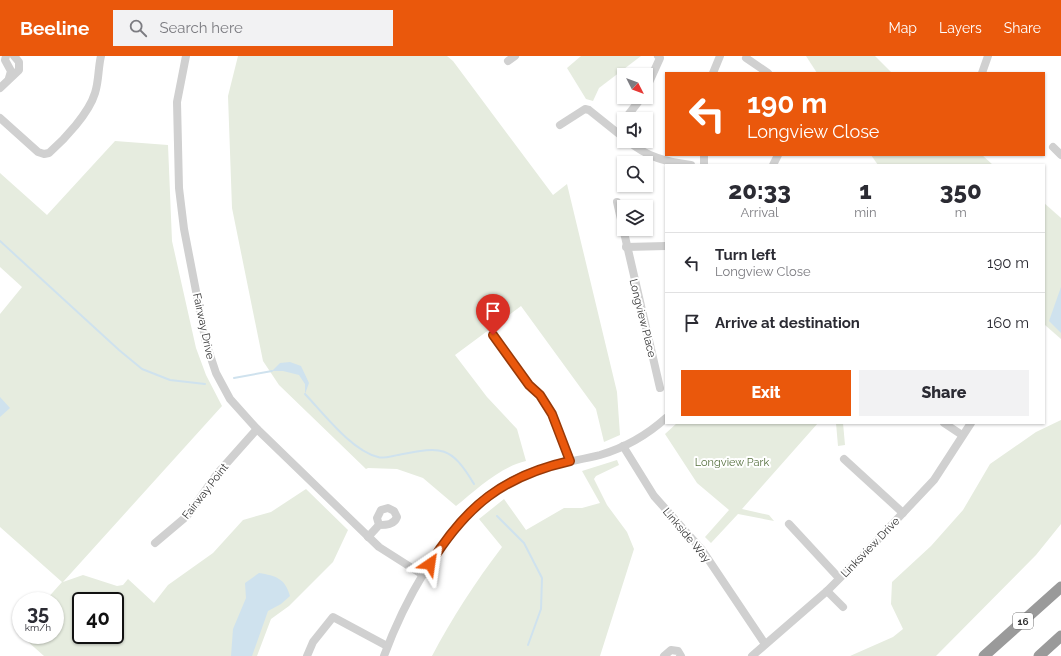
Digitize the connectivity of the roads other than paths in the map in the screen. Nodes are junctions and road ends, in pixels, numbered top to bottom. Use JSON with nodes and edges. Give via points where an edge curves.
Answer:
{"nodes":[{"id":1,"x":6,"y":56,"type":"edge"},
{"id":2,"x":14,"y":56,"type":"edge"},
{"id":3,"x":101,"y":56,"type":"edge"},
{"id":4,"x":186,"y":56,"type":"edge"},
{"id":5,"x":658,"y":56,"type":"edge"},
{"id":6,"x":723,"y":56,"type":"edge"},
{"id":7,"x":988,"y":56,"type":"edge"},
{"id":8,"x":746,"y":58,"type":"dead end"},
{"id":9,"x":718,"y":59,"type":"edge"},
{"id":10,"x":713,"y":72,"type":"edge"},
{"id":11,"x":767,"y":72,"type":"edge"},
{"id":12,"x":982,"y":72,"type":"edge"},
{"id":13,"x":653,"y":74,"type":"edge"},
{"id":14,"x":9,"y":78,"type":"junction"},
{"id":15,"x":0,"y":88,"type":"edge"},
{"id":16,"x":637,"y":104,"type":"edge"},
{"id":17,"x":630,"y":112,"type":"edge"},
{"id":18,"x":0,"y":118,"type":"edge"},
{"id":19,"x":560,"y":125,"type":"dead end"},
{"id":20,"x":617,"y":129,"type":"edge"},
{"id":21,"x":615,"y":131,"type":"joint"},
{"id":22,"x":636,"y":148,"type":"edge"},
{"id":23,"x":1053,"y":148,"type":"dead end"},
{"id":24,"x":1061,"y":155,"type":"edge"},
{"id":25,"x":683,"y":164,"type":"edge"},
{"id":26,"x":624,"y":236,"type":"edge"},
{"id":27,"x":665,"y":246,"type":"edge"},
{"id":28,"x":626,"y":247,"type":"junction"},
{"id":29,"x":493,"y":335,"type":"dead end"},
{"id":30,"x":660,"y":388,"type":"dead end"},
{"id":31,"x":665,"y":419,"type":"edge"},
{"id":32,"x":946,"y":424,"type":"edge"},
{"id":33,"x":970,"y":424,"type":"edge"},
{"id":34,"x":254,"y":431,"type":"junction"},
{"id":35,"x":962,"y":435,"type":"junction"},
{"id":36,"x":623,"y":446,"type":"junction"},
{"id":37,"x":844,"y":459,"type":"dead end"},
{"id":38,"x":570,"y":461,"type":"junction"},
{"id":39,"x":902,"y":514,"type":"junction"},
{"id":40,"x":788,"y":524,"type":"dead end"},
{"id":41,"x":379,"y":525,"type":"dead end"},
{"id":42,"x":368,"y":537,"type":"junction"},
{"id":43,"x":155,"y":543,"type":"dead end"},
{"id":44,"x":423,"y":575,"type":"junction"},
{"id":45,"x":839,"y":578,"type":"junction"},
{"id":46,"x":1061,"y":587,"type":"edge"},
{"id":47,"x":827,"y":591,"type":"junction"},
{"id":48,"x":843,"y":607,"type":"dead end"},
{"id":49,"x":1061,"y":636,"type":"edge"},
{"id":50,"x":765,"y":644,"type":"junction"},
{"id":51,"x":387,"y":646,"type":"junction"},
{"id":52,"x":307,"y":656,"type":"edge"},
{"id":53,"x":384,"y":656,"type":"edge"},
{"id":54,"x":664,"y":656,"type":"edge"},
{"id":55,"x":681,"y":656,"type":"edge"},
{"id":56,"x":752,"y":656,"type":"edge"},
{"id":57,"x":984,"y":656,"type":"edge"},
{"id":58,"x":1039,"y":656,"type":"edge"}],
"edges":[{"from":1,"to":14,"type":"street","via":[[5,60],[11,71]]},
{"from":2,"to":14,"type":"street","via":[[20,67]]},
{"from":3,"to":18,"type":"street","via":[[96,92],[92,102],[49,153],[38,152]]},
{"from":4,"to":34,"type":"street","name":"Fairway Drive","via":[[176,102],[179,188],[184,229],[212,365],[230,399]]},
{"from":5,"to":13,"type":"street","via":[[660,58]]},
{"from":6,"to":9,"type":"street"},
{"from":7,"to":12,"type":"street"},
{"from":8,"to":11,"type":"street"},
{"from":9,"to":10,"type":"street"},
{"from":14,"to":15,"type":"street"},
{"from":16,"to":17,"type":"street"},
{"from":19,"to":21,"type":"street","via":[[585,109],[590,110]]},
{"from":20,"to":21,"type":"street"},
{"from":22,"to":25,"type":"street","via":[[653,157]]},
{"from":23,"to":24,"type":"street"},
{"from":26,"to":28,"type":"street","name":"Longview Place"},
{"from":27,"to":28,"type":"street"},
{"from":28,"to":30,"type":"street","name":"Longview Place"},
{"from":29,"to":38,"type":"street","via":[[552,414]]},
{"from":31,"to":36,"type":"street"},
{"from":32,"to":35,"type":"street"},
{"from":33,"to":35,"type":"street","name":"Linksview Drive"},
{"from":34,"to":42,"type":"street","name":"Fairway Drive"},
{"from":34,"to":43,"type":"street","name":"Fairway Point","via":[[217,474],[187,516]]},
{"from":35,"to":39,"type":"street","name":"Linksview Drive","via":[[934,480]]},
{"from":36,"to":38,"type":"street"},
{"from":36,"to":50,"type":"street","name":"Linkside Way","via":[[654,496],[702,550]]},
{"from":37,"to":39,"type":"street"},
{"from":38,"to":44,"type":"street","via":[[541,468],[517,478],[480,502],[450,532]]},
{"from":39,"to":45,"type":"street","name":"Linksview Drive"},
{"from":40,"to":45,"type":"street"},
{"from":41,"to":42,"type":"street"},
{"from":42,"to":44,"type":"street","name":"Fairway Drive"},
{"from":44,"to":51,"type":"street","via":[[403,609]]},
{"from":45,"to":47,"type":"street","name":"Linksview Drive"},
{"from":46,"to":57,"type":"highway","number":"16"},
{"from":47,"to":48,"type":"street"},
{"from":47,"to":50,"type":"street","name":"Linksview Drive"},
{"from":49,"to":58,"type":"highway"},
{"from":50,"to":56,"type":"street","name":"Linksview Drive"},
{"from":51,"to":52,"type":"street","via":[[333,617],[313,642]]},
{"from":51,"to":53,"type":"street"},
{"from":54,"to":55,"type":"street","via":[[671,650],[678,651]]}]}
